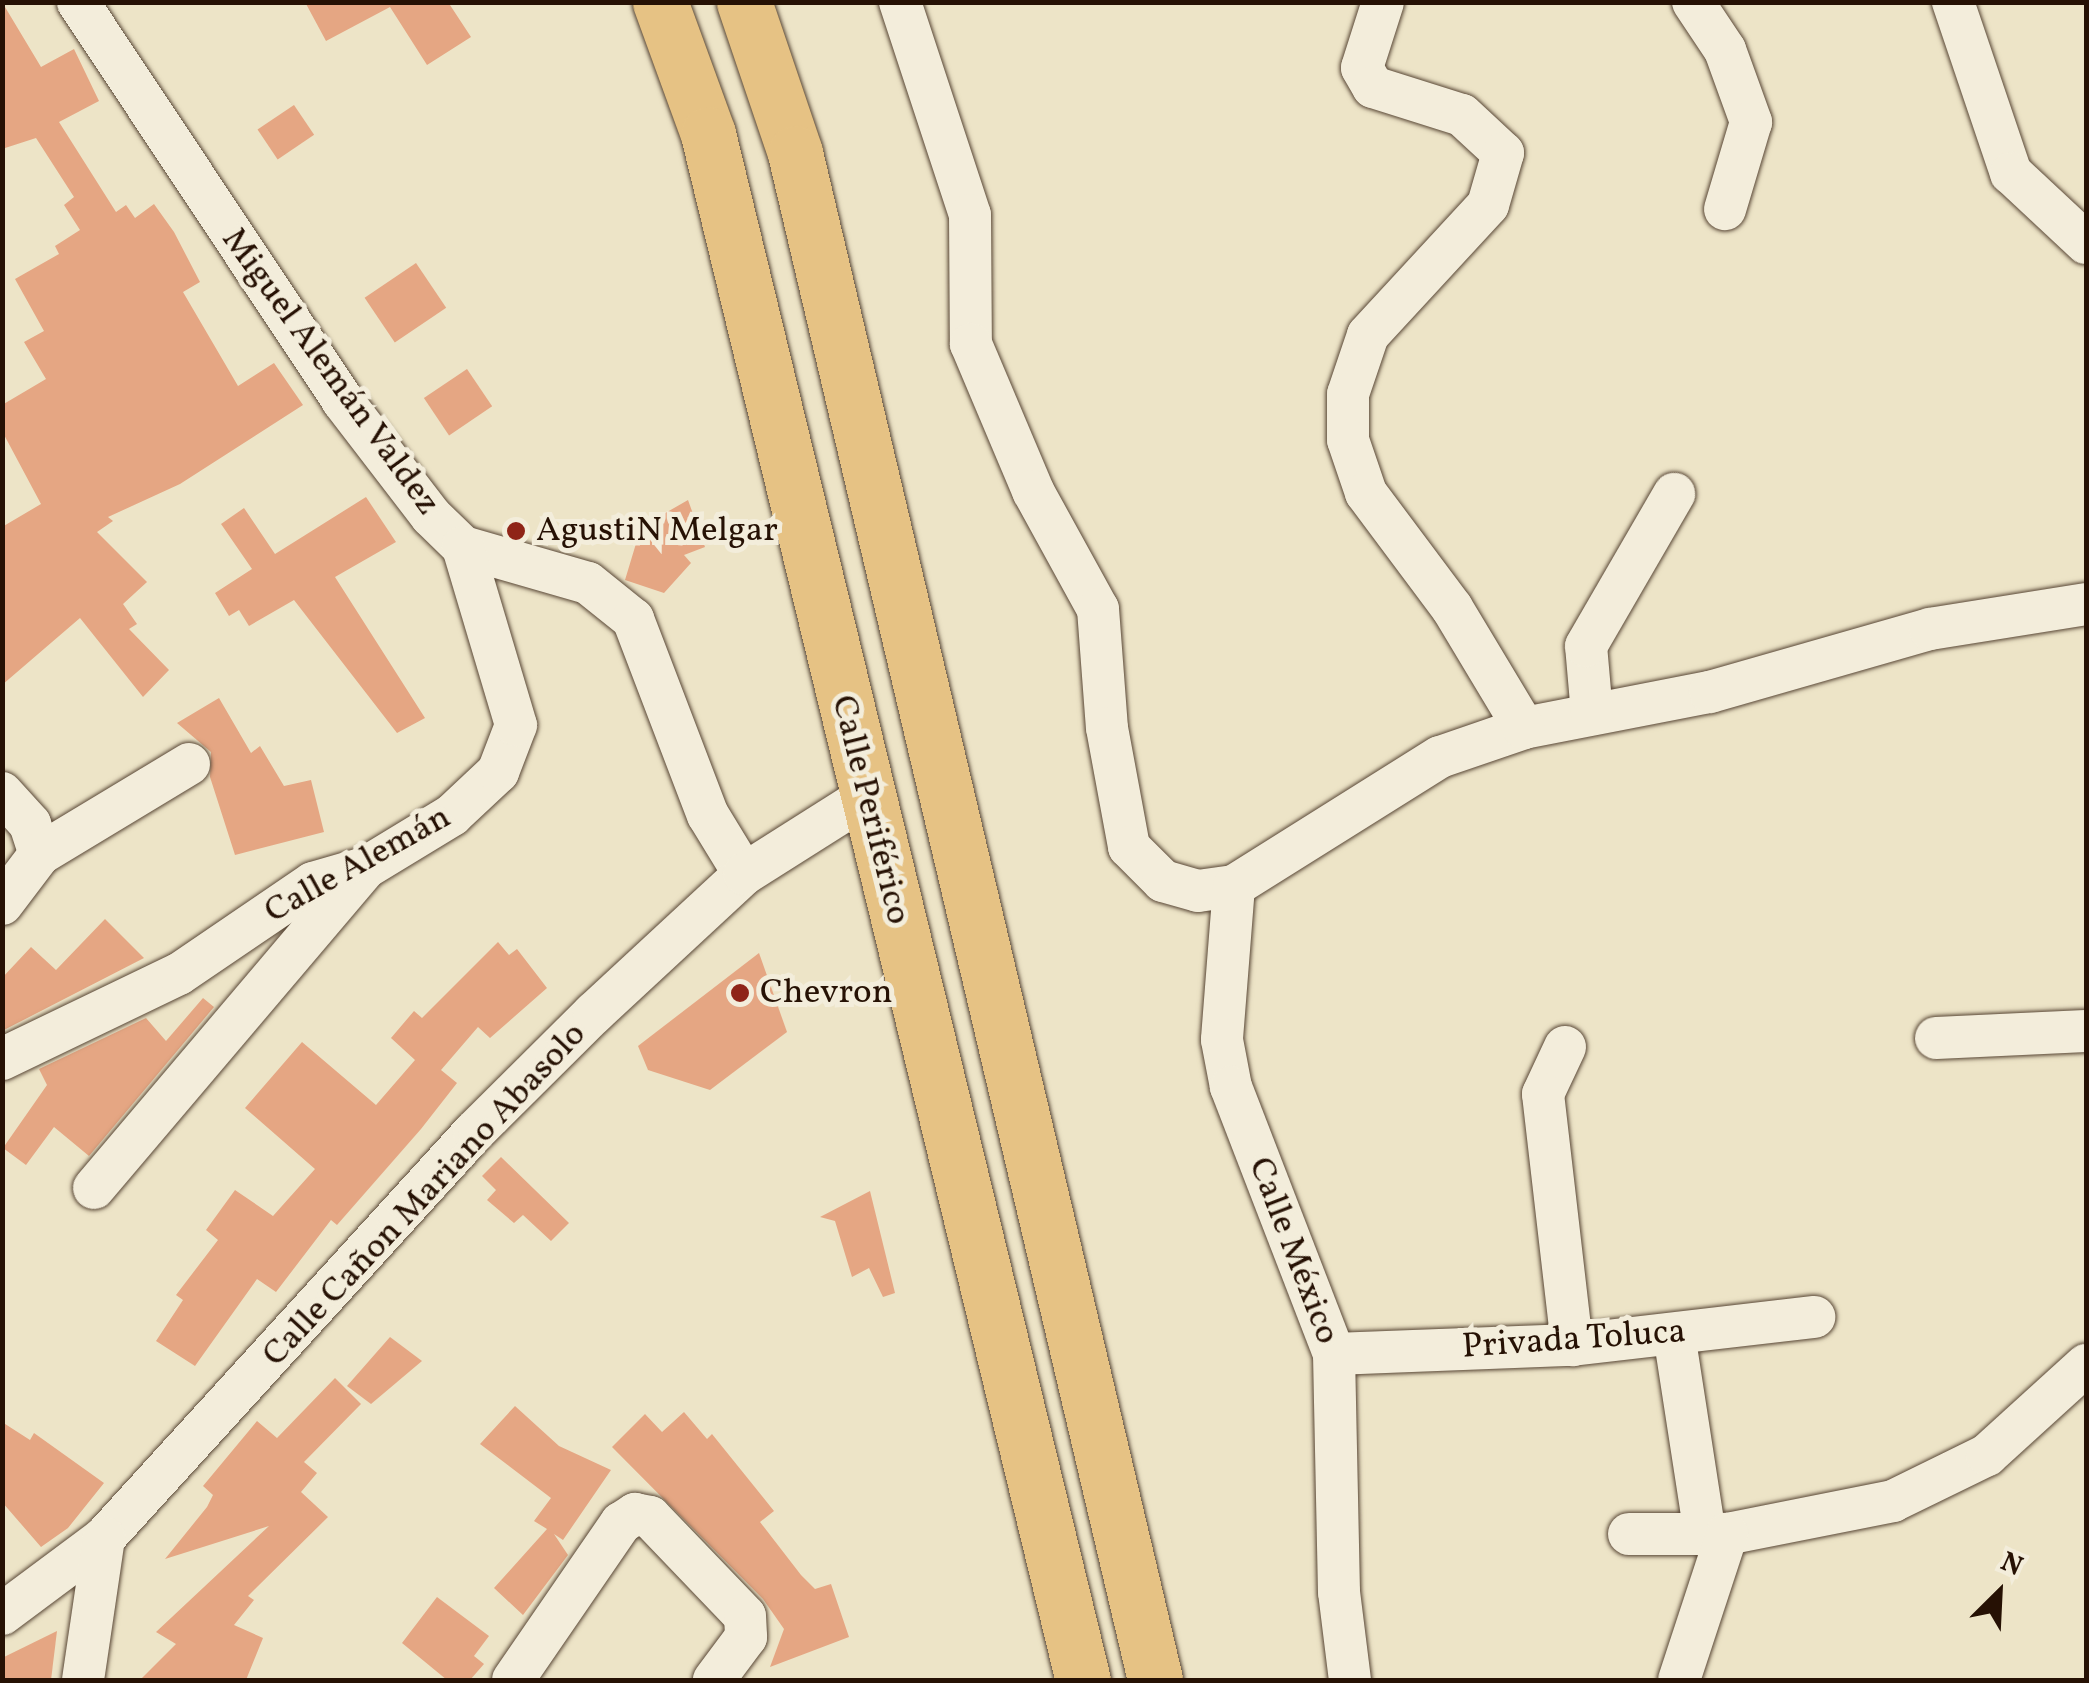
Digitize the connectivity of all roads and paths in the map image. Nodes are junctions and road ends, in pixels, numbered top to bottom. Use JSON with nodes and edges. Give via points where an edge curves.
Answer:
{"nodes":[{"id":1,"x":78,"y":2,"type":"edge"},
{"id":2,"x":660,"y":2,"type":"edge"},
{"id":3,"x":744,"y":2,"type":"edge"},
{"id":4,"x":1383,"y":2,"type":"edge"},
{"id":5,"x":1692,"y":2,"type":"edge"},
{"id":6,"x":1954,"y":2,"type":"edge"},
{"id":7,"x":903,"y":4,"type":"edge"},
{"id":8,"x":1725,"y":209,"type":"dead end"},
{"id":9,"x":2086,"y":243,"type":"edge"},
{"id":10,"x":1674,"y":494,"type":"dead end"},
{"id":11,"x":463,"y":547,"type":"junction"},
{"id":12,"x":2086,"y":604,"type":"edge"},
{"id":13,"x":1592,"y":714,"type":"junction"},
{"id":14,"x":1524,"y":728,"type":"junction"},
{"id":15,"x":189,"y":764,"type":"dead end"},
{"id":16,"x":2,"y":793,"type":"edge"},
{"id":17,"x":866,"y":797,"type":"junction"},
{"id":18,"x":40,"y":854,"type":"junction"},
{"id":19,"x":365,"y":868,"type":"junction"},
{"id":20,"x":744,"y":874,"type":"junction"},
{"id":21,"x":1234,"y":886,"type":"junction"},
{"id":22,"x":2,"y":904,"type":"edge"},
{"id":23,"x":2086,"y":1031,"type":"edge"},
{"id":24,"x":1936,"y":1038,"type":"dead end"},
{"id":25,"x":1565,"y":1046,"type":"dead end"},
{"id":26,"x":2,"y":1059,"type":"edge"},
{"id":27,"x":94,"y":1188,"type":"dead end"},
{"id":28,"x":1814,"y":1317,"type":"dead end"},
{"id":29,"x":1674,"y":1334,"type":"junction"},
{"id":30,"x":1572,"y":1345,"type":"junction"},
{"id":31,"x":1334,"y":1354,"type":"junction"},
{"id":32,"x":2086,"y":1365,"type":"edge"},
{"id":33,"x":1629,"y":1534,"type":"dead end"},
{"id":34,"x":1716,"y":1534,"type":"junction"},
{"id":35,"x":104,"y":1538,"type":"junction"},
{"id":36,"x":2,"y":1614,"type":"edge"},
{"id":37,"x":82,"y":1680,"type":"edge"},
{"id":38,"x":513,"y":1680,"type":"edge"},
{"id":39,"x":714,"y":1680,"type":"edge"},
{"id":40,"x":1083,"y":1680,"type":"edge"},
{"id":41,"x":1155,"y":1680,"type":"edge"},
{"id":42,"x":1350,"y":1680,"type":"edge"},
{"id":43,"x":1679,"y":1680,"type":"edge"}],
"edges":[{"from":1,"to":11,"type":"street","name":"Miguel Alemán Valdez","via":[[342,400]]},
{"from":2,"to":17,"type":"highway","name":"Calle Periférico","via":[[708,134]]},
{"from":3,"to":41,"type":"highway","via":[[794,153]]},
{"from":4,"to":14,"type":"street","via":[[1362,68],[1373,87],[1462,115],[1503,154],[1488,205],[1368,335],[1348,394],[1348,440],[1366,494],[1406,556],[1452,608]]},
{"from":5,"to":8,"type":"street","via":[[1726,50],[1751,122]]},
{"from":6,"to":9,"type":"street","via":[[2011,172]]},
{"from":7,"to":21,"type":"street","via":[[970,215],[970,344],[1033,491],[1098,609],[1107,728],[1129,848],[1164,881],[1198,891]]},
{"from":10,"to":13,"type":"street","via":[[1586,646]]},
{"from":11,"to":19,"type":"street","name":"Calle Alemán","via":[[516,725],[509,753],[452,815]]},
{"from":11,"to":20,"type":"street","name":"Miguel Alemán Valdez","via":[[616,598],[633,619],[708,815]]},
{"from":12,"to":13,"type":"street","via":[[1930,629],[1710,692]]},
{"from":13,"to":14,"type":"street"},
{"from":14,"to":21,"type":"street","via":[[1440,757]]},
{"from":15,"to":18,"type":"street"},
{"from":16,"to":18,"type":"street","via":[[30,824]]},
{"from":17,"to":20,"type":"street","name":"Calle Cañon Mariano Abasolo"},
{"from":17,"to":40,"type":"highway","name":"Calle Periférico"},
{"from":18,"to":22,"type":"street"},
{"from":19,"to":26,"type":"street","name":"Calle Alemán","via":[[313,883],[179,974]]},
{"from":19,"to":27,"type":"street"},
{"from":20,"to":35,"type":"street","name":"Calle Cañon Mariano Abasolo","via":[[474,1132]]},
{"from":21,"to":31,"type":"street","name":"Calle México","via":[[1222,1040],[1231,1088]]},
{"from":23,"to":24,"type":"street"},
{"from":25,"to":30,"type":"street","via":[[1543,1094]]},
{"from":28,"to":29,"type":"street","name":"Privada Toluca"},
{"from":29,"to":30,"type":"street","name":"Privada Toluca"},
{"from":29,"to":34,"type":"street"},
{"from":30,"to":31,"type":"street","name":"Privada Toluca"},
{"from":31,"to":42,"type":"street","name":"Calle México","via":[[1338,1592]]},
{"from":32,"to":34,"type":"street","via":[[1987,1455],[1894,1502]]},
{"from":33,"to":34,"type":"street"},
{"from":34,"to":43,"type":"street"},
{"from":35,"to":36,"type":"street","name":"Calle Cañon Mariano Abasolo"},
{"from":35,"to":37,"type":"street"},
{"from":38,"to":39,"type":"street","via":[[621,1523],[636,1514],[650,1518],[745,1616],[746,1637]]}]}
